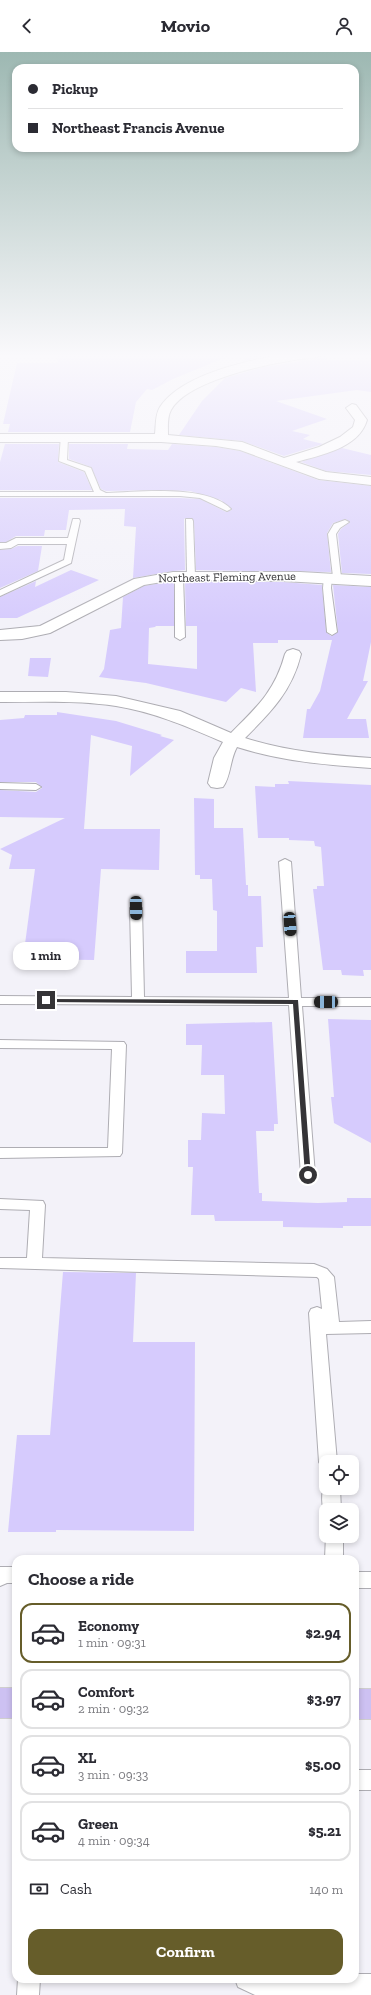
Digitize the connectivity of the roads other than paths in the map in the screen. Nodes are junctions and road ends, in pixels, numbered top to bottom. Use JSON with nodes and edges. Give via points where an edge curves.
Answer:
{"nodes":[{"id":1,"x":64,"y":444,"type":"edge"},
{"id":2,"x":227,"y":444,"type":"edge"},
{"id":3,"x":335,"y":444,"type":"edge"},
{"id":4,"x":283,"y":462,"type":"junction"},
{"id":5,"x":371,"y":481,"type":"edge"},
{"id":6,"x":0,"y":494,"type":"edge"},
{"id":7,"x":105,"y":496,"type":"junction"},
{"id":8,"x":227,"y":509,"type":"dead end"},
{"id":9,"x":76,"y":521,"type":"dead end"},
{"id":10,"x":189,"y":521,"type":"dead end"},
{"id":11,"x":345,"y":522,"type":"dead end"},
{"id":12,"x":72,"y":541,"type":"junction"},
{"id":13,"x":0,"y":546,"type":"edge"},
{"id":14,"x":185,"y":576,"type":"junction"},
{"id":15,"x":332,"y":577,"type":"junction"},
{"id":16,"x":371,"y":581,"type":"edge"},
{"id":17,"x":0,"y":593,"type":"edge"},
{"id":18,"x":332,"y":632,"type":"dead end"},
{"id":19,"x":0,"y":635,"type":"edge"},
{"id":20,"x":180,"y":637,"type":"dead end"},
{"id":21,"x":293,"y":654,"type":"dead end"},
{"id":22,"x":0,"y":697,"type":"edge"},
{"id":23,"x":233,"y":740,"type":"junction"},
{"id":24,"x":371,"y":763,"type":"edge"},
{"id":25,"x":217,"y":783,"type":"dead end"},
{"id":26,"x":0,"y":786,"type":"edge"},
{"id":27,"x":36,"y":787,"type":"dead end"},
{"id":28,"x":285,"y":862,"type":"dead end"},
{"id":29,"x":136,"y":908,"type":"dead end"},
{"id":30,"x":0,"y":1000,"type":"edge"},
{"id":31,"x":138,"y":1001,"type":"junction"},
{"id":32,"x":296,"y":1002,"type":"junction"},
{"id":33,"x":371,"y":1002,"type":"edge"},
{"id":34,"x":0,"y":1044,"type":"edge"},
{"id":35,"x":0,"y":1153,"type":"edge"},
{"id":36,"x":308,"y":1175,"type":"dead end"},
{"id":37,"x":0,"y":1204,"type":"edge"},
{"id":38,"x":0,"y":1263,"type":"edge"},
{"id":39,"x":34,"y":1263,"type":"junction"},
{"id":40,"x":322,"y":1323,"type":"junction"},
{"id":41,"x":371,"y":1327,"type":"edge"},
{"id":42,"x":328,"y":1455,"type":"edge"},
{"id":43,"x":334,"y":1543,"type":"edge"},
{"id":44,"x":334,"y":1555,"type":"edge"},
{"id":45,"x":12,"y":1575,"type":"edge"},
{"id":46,"x":0,"y":1578,"type":"edge"},
{"id":47,"x":359,"y":1580,"type":"edge"},
{"id":48,"x":371,"y":1580,"type":"edge"},
{"id":49,"x":0,"y":1703,"type":"edge"},
{"id":50,"x":12,"y":1703,"type":"edge"},
{"id":51,"x":359,"y":1704,"type":"edge"},
{"id":52,"x":371,"y":1704,"type":"edge"},
{"id":53,"x":359,"y":1780,"type":"edge"},
{"id":54,"x":371,"y":1780,"type":"edge"},
{"id":55,"x":29,"y":1983,"type":"edge"},
{"id":56,"x":254,"y":1983,"type":"edge"},
{"id":57,"x":304,"y":1983,"type":"edge"},
{"id":58,"x":333,"y":1983,"type":"edge"},
{"id":59,"x":371,"y":1985,"type":"edge"},
{"id":60,"x":28,"y":1995,"type":"edge"}],
"edges":[{"from":1,"to":7,"type":"lane","via":[[63,461],[88,470],[97,492]]},
{"from":2,"to":4,"type":"street","via":[[242,446]]},
{"from":3,"to":4,"type":"street"},
{"from":4,"to":5,"type":"street","via":[[324,476]]},
{"from":6,"to":7,"type":"lane"},
{"from":7,"to":8,"type":"lane","via":[[202,496]]},
{"from":9,"to":12,"type":"lane"},
{"from":10,"to":14,"type":"lane"},
{"from":11,"to":15,"type":"lane","via":[[337,526],[332,534],[336,557]]},
{"from":12,"to":13,"type":"lane","via":[[16,541],[8,546]]},
{"from":12,"to":17,"type":"lane","via":[[68,561]]},
{"from":14,"to":15,"type":"street","name":"Northeast Fleming Avenue"},
{"from":14,"to":19,"type":"street","name":"Northeast Fleming Avenue","via":[[154,578],[139,582],[44,630]]},
{"from":14,"to":20,"type":"lane"},
{"from":15,"to":16,"type":"street","name":"Northeast Fleming Avenue"},
{"from":15,"to":18,"type":"lane","via":[[327,588]]},
{"from":21,"to":23,"type":"street","via":[[279,690],[260,714]]},
{"from":22,"to":23,"type":"street","via":[[66,697],[116,701],[174,715]]},
{"from":23,"to":24,"type":"street","via":[[267,751],[313,759]]},
{"from":23,"to":25,"type":"street","via":[[225,752]]},
{"from":26,"to":27,"type":"lane"},
{"from":28,"to":32,"type":"lane"},
{"from":29,"to":31,"type":"lane"},
{"from":30,"to":31,"type":"lane"},
{"from":31,"to":32,"type":"lane"},
{"from":32,"to":33,"type":"lane"},
{"from":32,"to":36,"type":"lane"},
{"from":34,"to":35,"type":"lane","via":[[119,1044],[115,1153]]},
{"from":37,"to":39,"type":"lane","via":[[38,1205]]},
{"from":38,"to":39,"type":"lane"},
{"from":39,"to":40,"type":"lane","via":[[314,1270],[326,1277]]},
{"from":40,"to":41,"type":"lane"},
{"from":40,"to":42,"type":"lane"},
{"from":43,"to":44,"type":"lane"},
{"from":45,"to":46,"type":"lane","via":[[0,1575]]},
{"from":47,"to":48,"type":"lane"},
{"from":49,"to":50,"type":"highway"},
{"from":51,"to":52,"type":"highway"},
{"from":53,"to":54,"type":"lane"},
{"from":55,"to":60,"type":"lane"},
{"from":56,"to":57,"type":"lane","via":[[262,1987]]},
{"from":58,"to":59,"type":"lane"}]}
